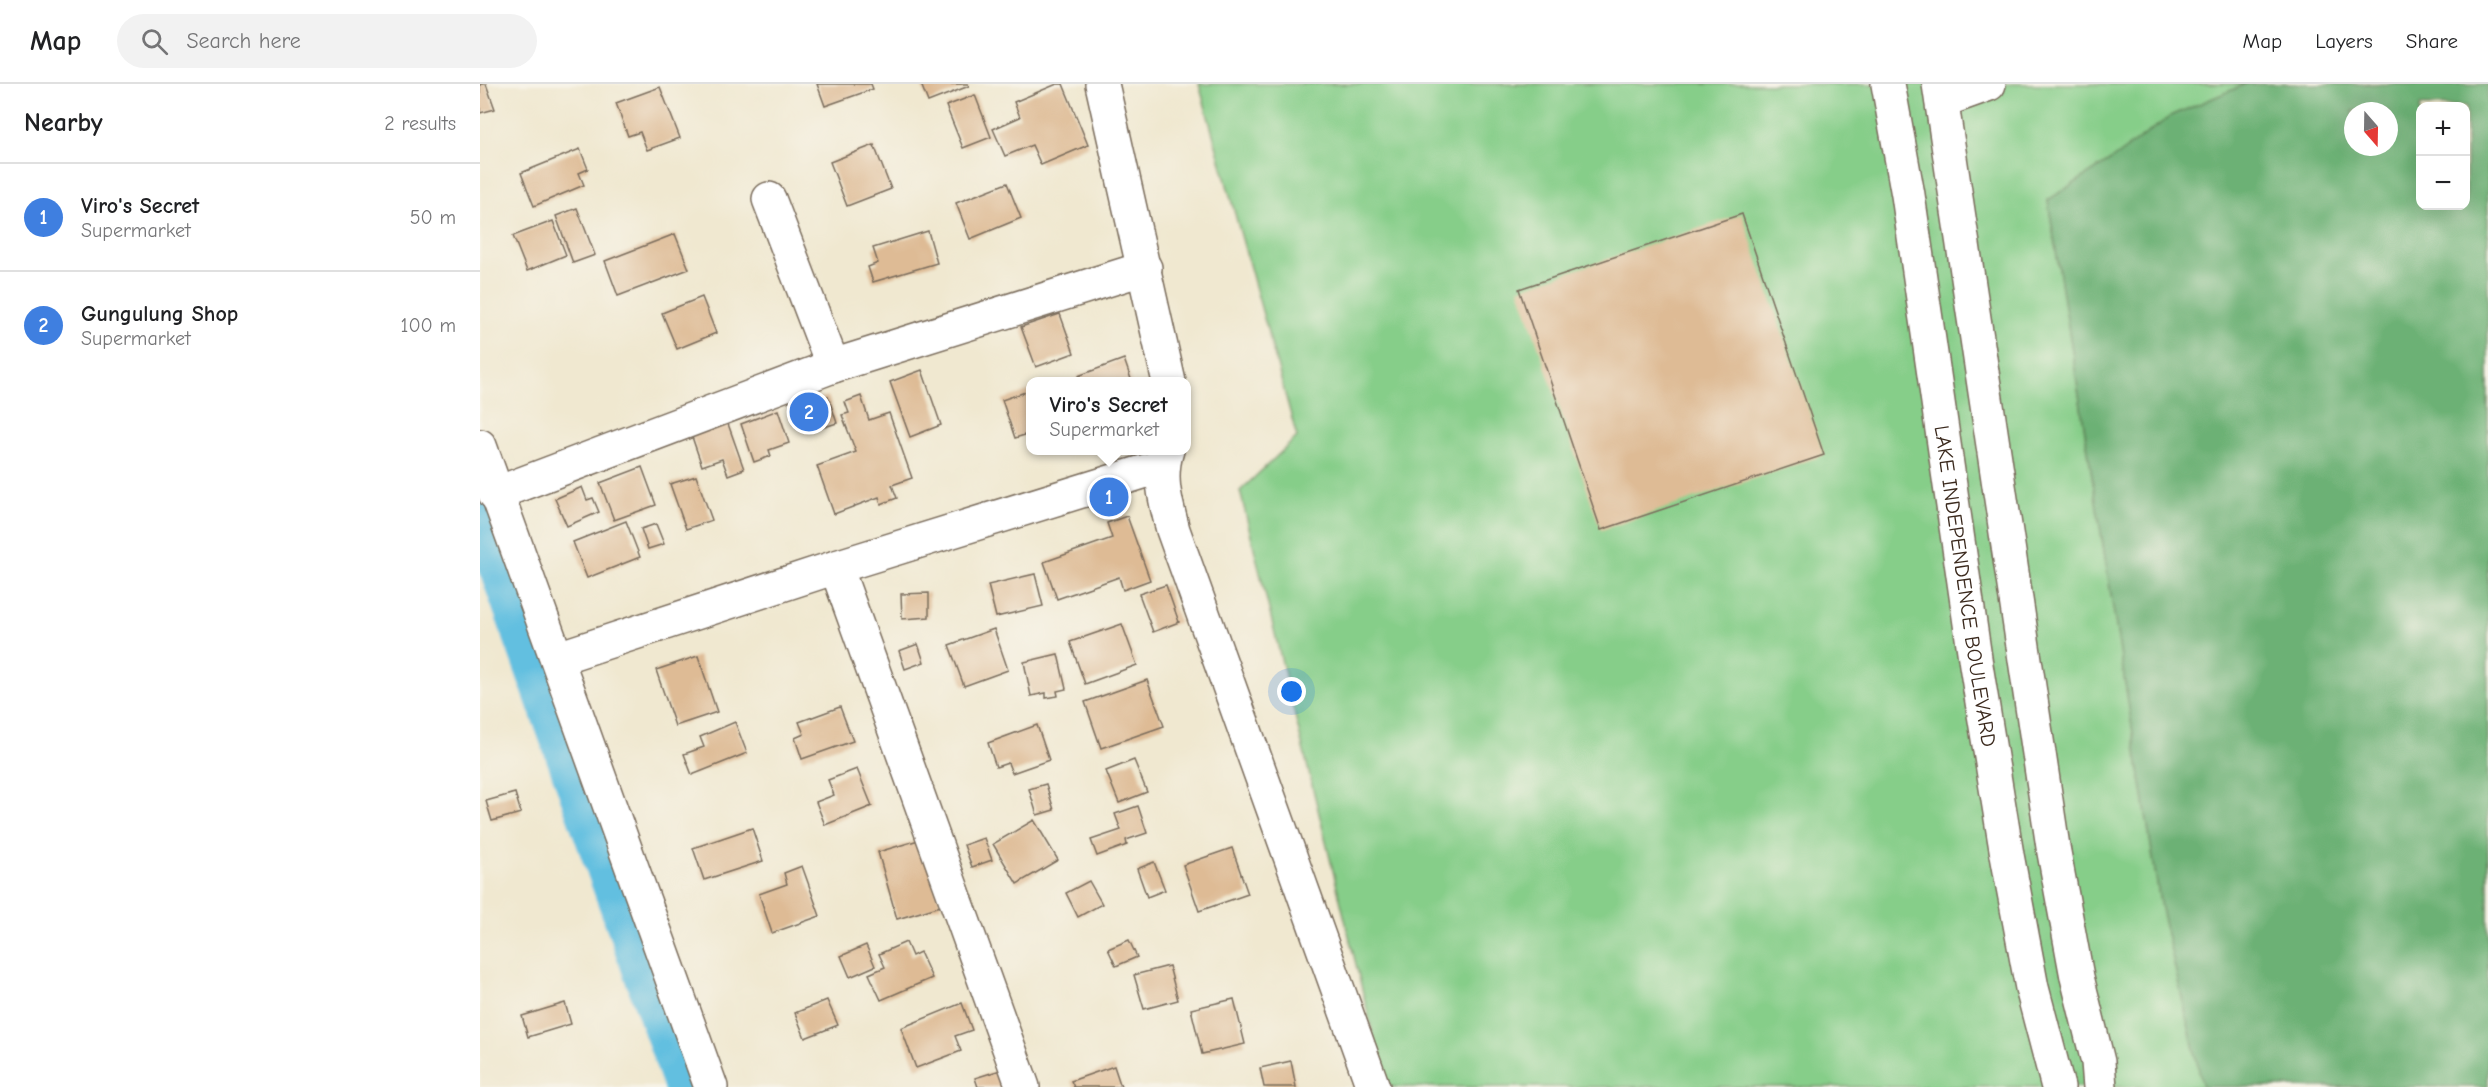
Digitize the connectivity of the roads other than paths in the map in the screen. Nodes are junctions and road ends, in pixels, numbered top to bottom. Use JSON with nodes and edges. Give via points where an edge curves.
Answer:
{"nodes":[{"id":1,"x":1102,"y":84,"type":"edge"},
{"id":2,"x":1888,"y":84,"type":"edge"},
{"id":3,"x":1989,"y":84,"type":"edge"},
{"id":4,"x":1941,"y":92,"type":"edge"},
{"id":5,"x":1956,"y":187,"type":"junction"},
{"id":6,"x":1908,"y":195,"type":"junction"},
{"id":7,"x":769,"y":198,"type":"dead end"},
{"id":8,"x":1144,"y":268,"type":"junction"},
{"id":9,"x":833,"y":366,"type":"junction"},
{"id":10,"x":1168,"y":377,"type":"edge"},
{"id":11,"x":480,"y":446,"type":"edge"},
{"id":12,"x":1165,"y":458,"type":"edge"},
{"id":13,"x":495,"y":494,"type":"junction"},
{"id":14,"x":836,"y":567,"type":"junction"},
{"id":15,"x":558,"y":658,"type":"junction"},
{"id":16,"x":711,"y":1087,"type":"edge"},
{"id":17,"x":1023,"y":1087,"type":"edge"},
{"id":18,"x":1373,"y":1087,"type":"edge"},
{"id":19,"x":2058,"y":1087,"type":"edge"},
{"id":20,"x":2100,"y":1087,"type":"edge"}],
"edges":[{"from":1,"to":8,"type":"main road"},
{"from":2,"to":6,"type":"main road","name":"LAKE INDEPENDENCE BOULEVARD"},
{"from":3,"to":4,"type":"main road"},
{"from":4,"to":5,"type":"main road"},
{"from":5,"to":6,"type":"main road"},
{"from":5,"to":20,"type":"main road","via":[[2053,847]]},
{"from":6,"to":19,"type":"main road","name":"LAKE INDEPENDENCE BOULEVARD","via":[[2007,855],[2032,988]]},
{"from":7,"to":9,"type":"main road"},
{"from":8,"to":9,"type":"main road"},
{"from":8,"to":10,"type":"main road"},
{"from":9,"to":13,"type":"main road"},
{"from":11,"to":13,"type":"main road"},
{"from":12,"to":14,"type":"main road"},
{"from":12,"to":18,"type":"main road","via":[[1162,485],[1173,530]]},
{"from":13,"to":15,"type":"main road"},
{"from":14,"to":15,"type":"main road"},
{"from":14,"to":17,"type":"main road"},
{"from":15,"to":16,"type":"main road"}]}
